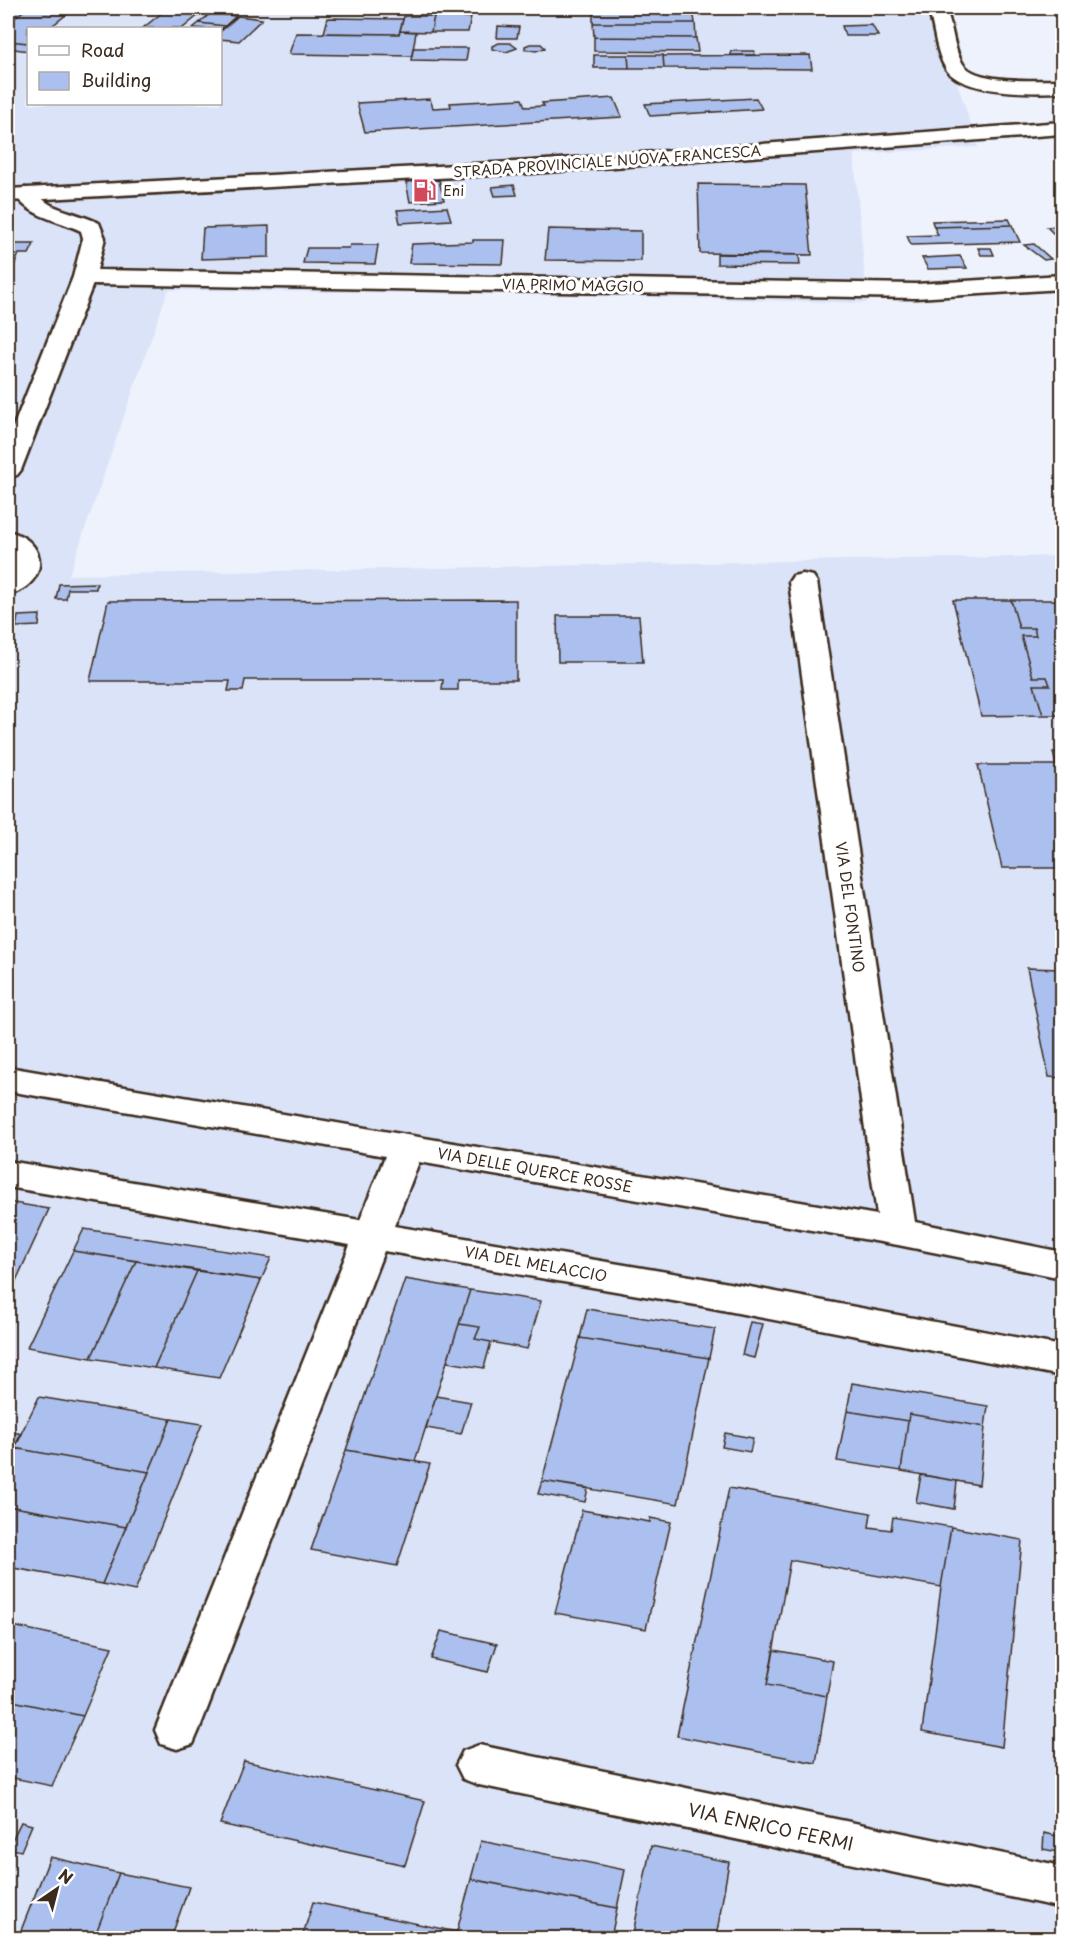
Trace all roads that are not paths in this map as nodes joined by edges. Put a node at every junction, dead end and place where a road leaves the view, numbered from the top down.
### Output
1 (939, 15) dead end
2 (1062, 86) edge
3 (1062, 128) edge
4 (16, 194) edge
5 (84, 277) junction
6 (1062, 282) edge
7 (8, 470) edge
8 (8, 539) edge
9 (803, 582) dead end
10 (8, 587) edge
11 (8, 1079) edge
12 (407, 1147) junction
13 (8, 1174) edge
14 (898, 1232) junction
15 (370, 1235) junction
16 (1062, 1264) edge
17 (1062, 1361) edge
18 (177, 1730) dead end
19 (479, 1765) dead end
20 (1062, 1887) edge

1 - 2 street
3 - 4 street, STRADA PROVINCIALE NUOVA FRANCESCA
4 - 5 street
5 - 6 street, VIA PRIMO MAGGIO
5 - 7 street
8 - 10 street
9 - 14 street, VIA DEL FONTINO
11 - 12 street, VIA DELLE QUERCE ROSSE
12 - 14 street, VIA DELLE QUERCE ROSSE
12 - 15 street
13 - 15 street, VIA DEL MELACCIO
14 - 16 street, VIA DELLE QUERCE ROSSE
15 - 17 street, VIA DEL MELACCIO
15 - 18 street
19 - 20 street, VIA ENRICO FERMI

